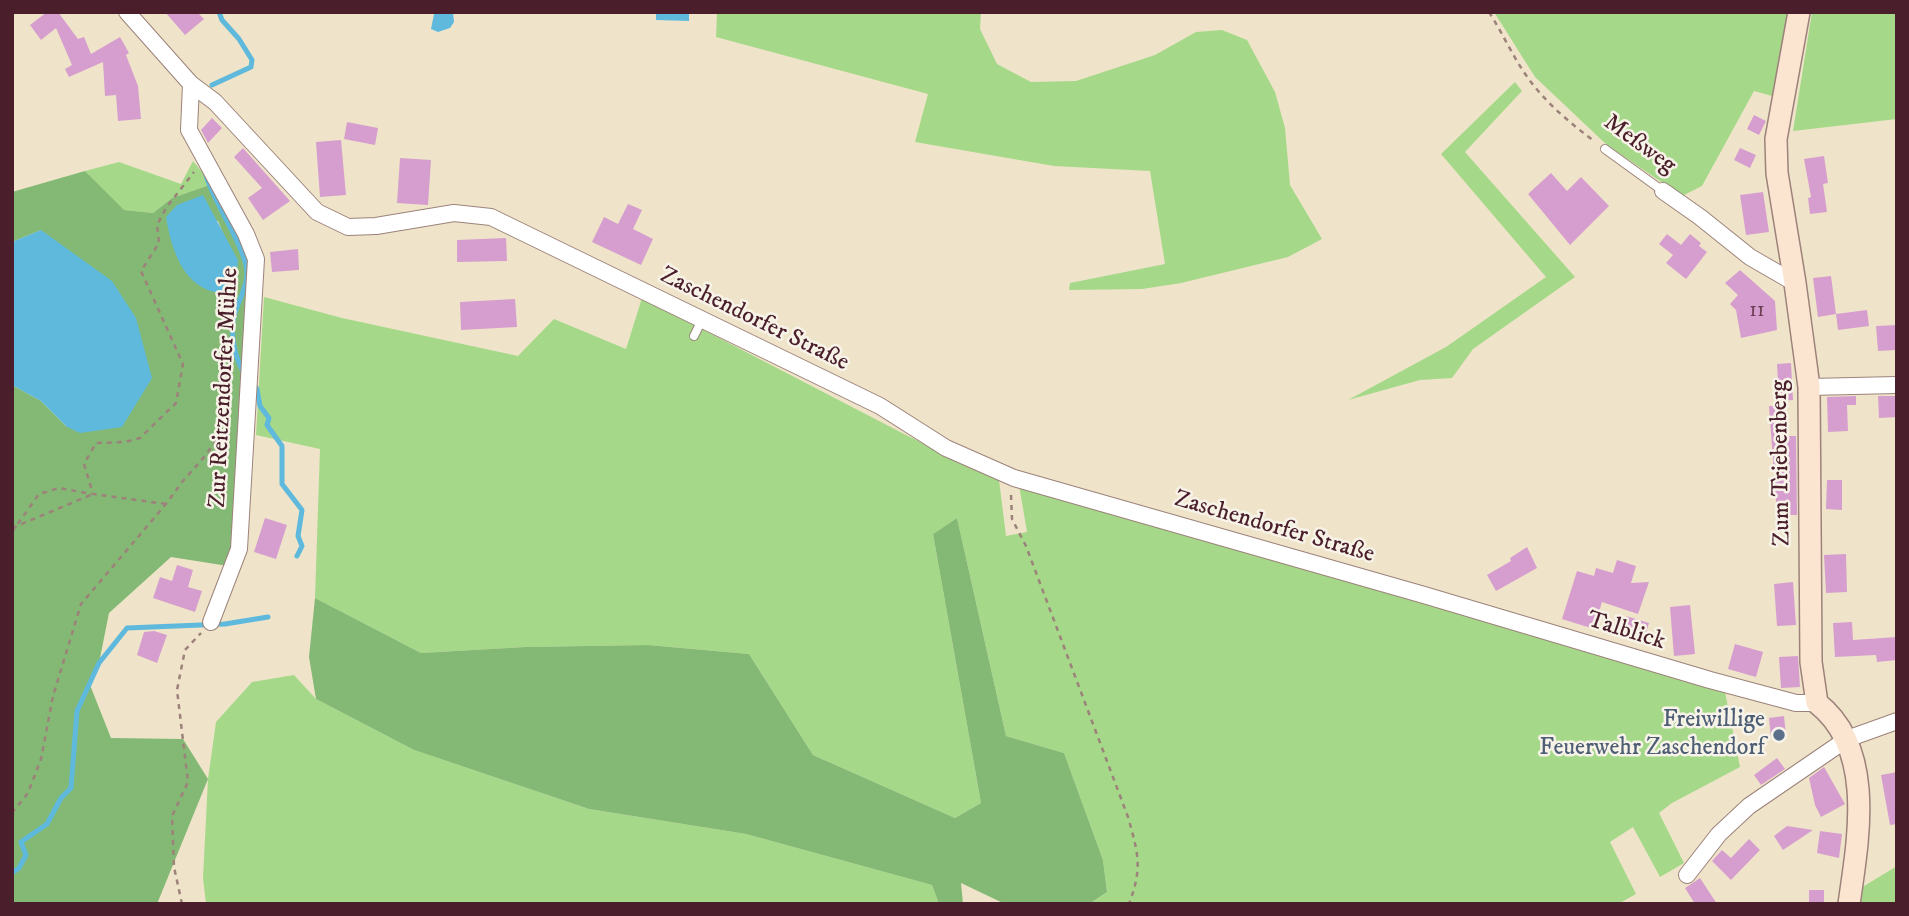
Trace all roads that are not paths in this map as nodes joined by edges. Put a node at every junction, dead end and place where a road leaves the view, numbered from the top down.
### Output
1 (1799, 12) edge
2 (132, 14) edge
3 (191, 84) junction
4 (1605, 149) road end
5 (1663, 191) joint
6 (1795, 283) junction
7 (702, 320) junction
8 (694, 336) dead end
9 (1897, 384) edge
10 (1809, 387) junction
11 (1424, 594) joint
12 (208, 625) road end
13 (1817, 703) junction
14 (1897, 721) edge
15 (1847, 739) junction
16 (1687, 875) dead end
17 (1849, 904) edge

1 - 6 street, Zum Triebenberg
2 - 3 street, Zaschendorfer Straße
3 - 7 street, Zaschendorfer Straße
3 - 12 street, Zur Reitzendorfer Mühle
4 - 5 lane, Meßweg
5 - 6 street, Meßweg
6 - 10 street, Zum Triebenberg
7 - 8 lane
7 - 11 street, Zaschendorfer Straße
9 - 10 street
10 - 13 street, Zum Triebenberg
11 - 13 street, Talblick
13 - 15 street
14 - 15 street
15 - 16 street
15 - 17 street

